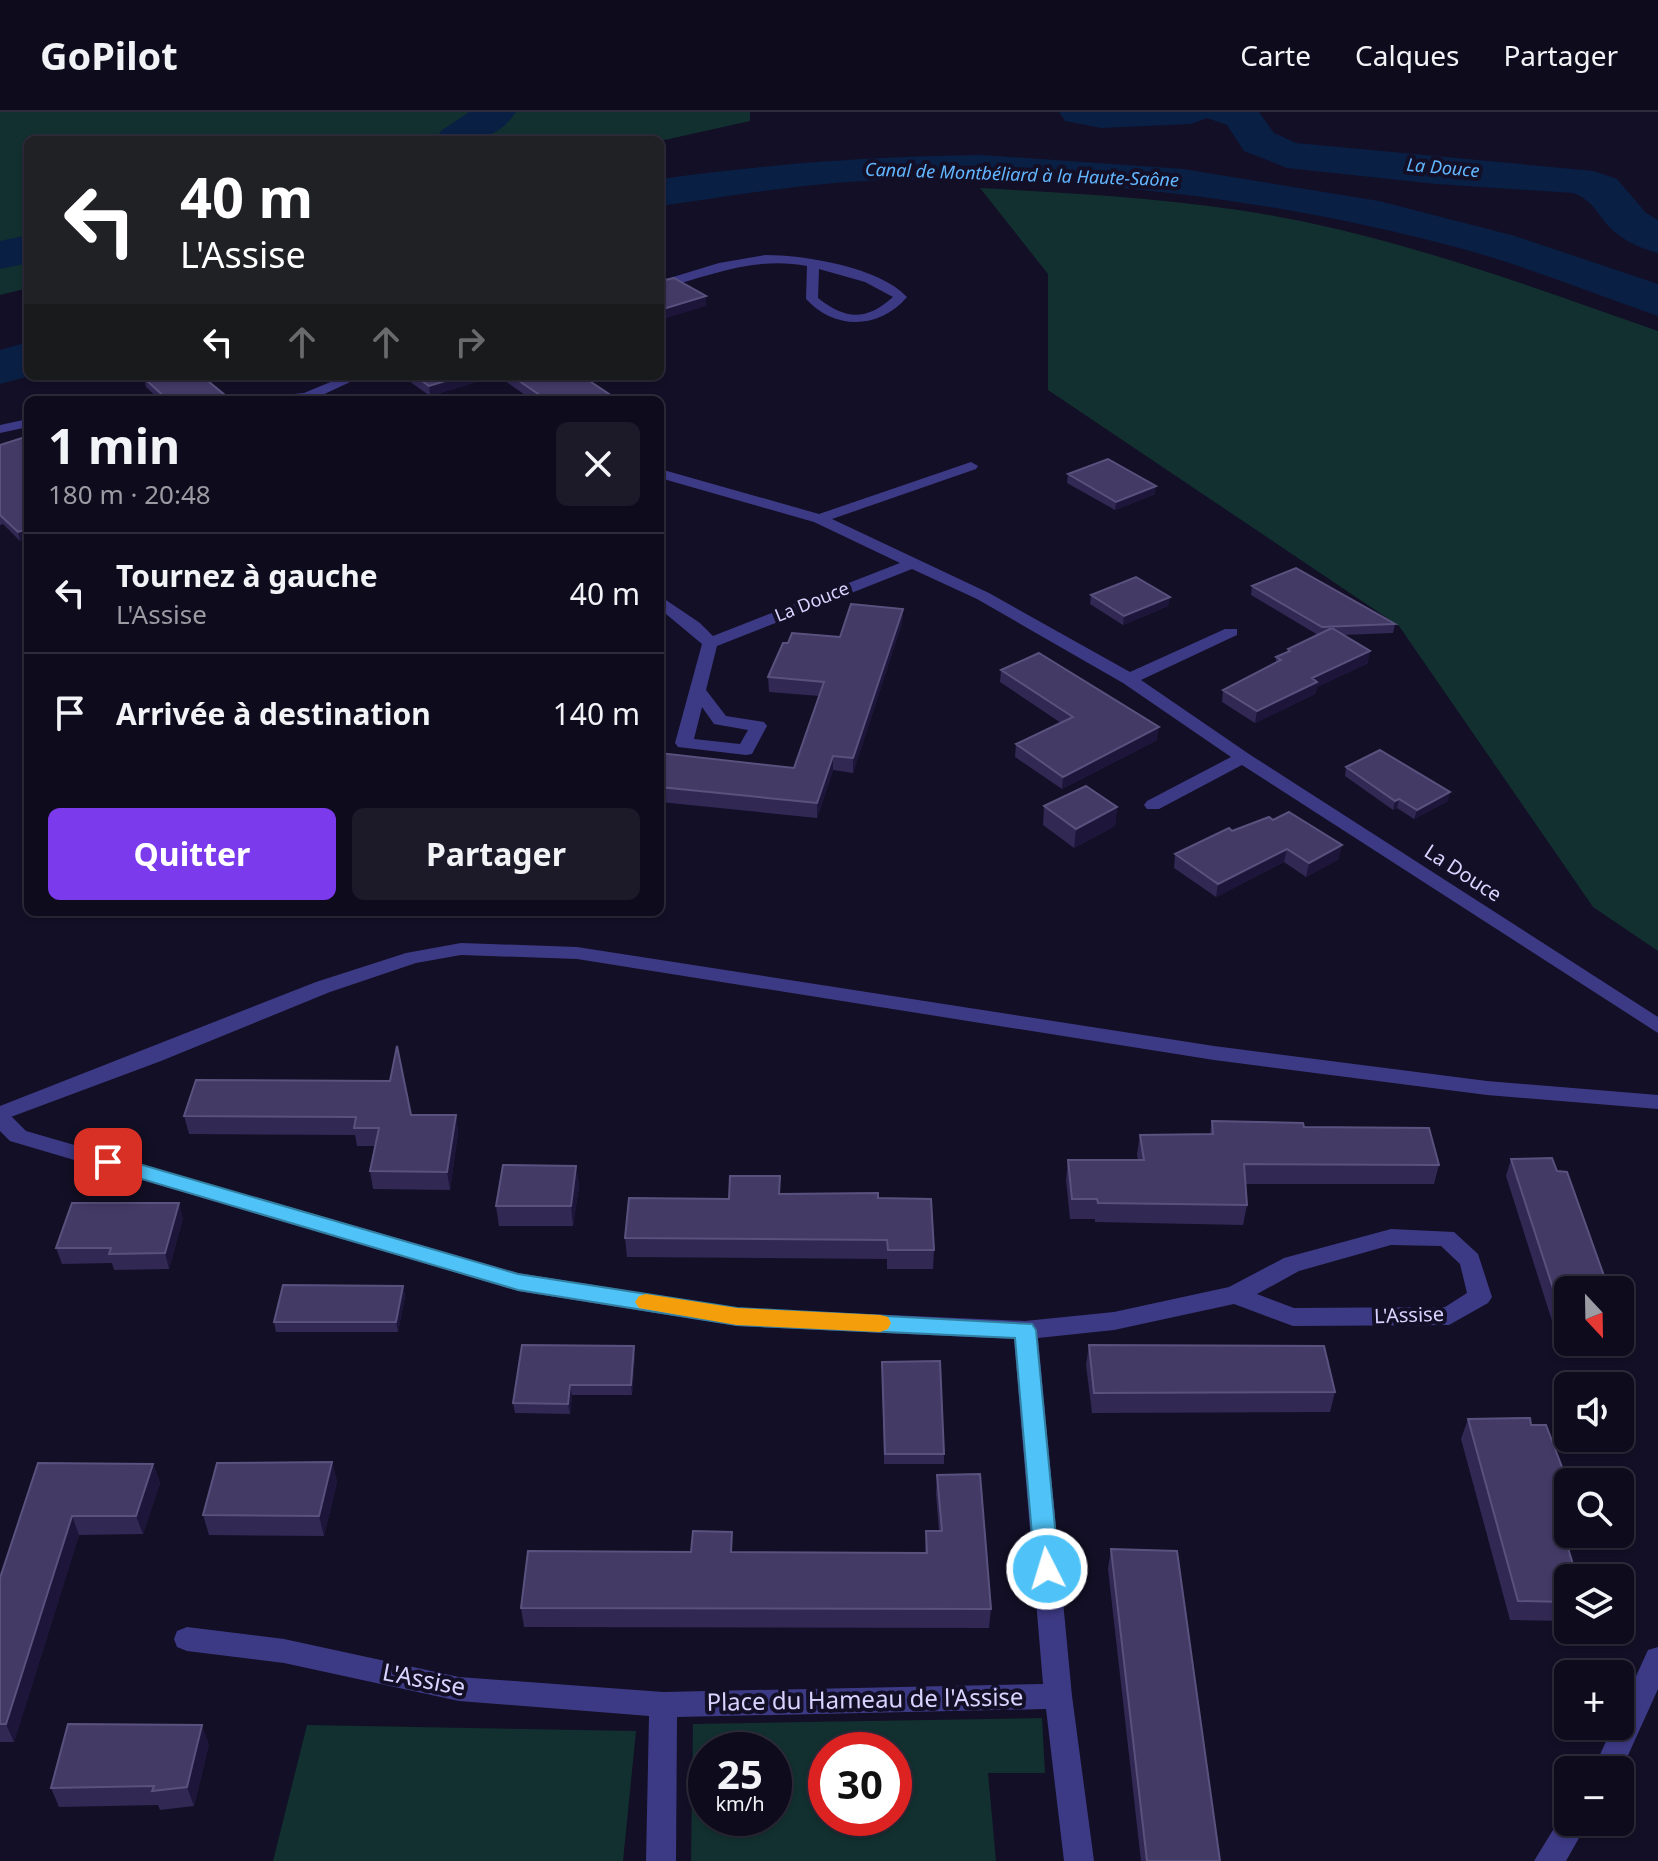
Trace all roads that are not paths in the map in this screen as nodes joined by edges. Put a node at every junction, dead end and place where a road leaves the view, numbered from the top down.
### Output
1 (813, 264) junction
2 (664, 284) edge
3 (348, 380) edge
4 (315, 396) edge
5 (24, 424) edge
6 (0, 429) edge
7 (971, 466) dead end
8 (664, 474) edge
9 (819, 519) junction
10 (915, 562) junction
11 (664, 604) edge
12 (1231, 632) dead end
13 (710, 643) junction
14 (1129, 679) junction
15 (699, 692) junction
16 (1243, 758) junction
17 (1153, 805) dead end
18 (1658, 1026) edge
19 (1658, 1102) edge
20 (0, 1116) edge
21 (1235, 1295) junction
22 (1025, 1330) junction
23 (187, 1639) dead end
24 (1658, 1659) edge
25 (1058, 1696) junction
26 (663, 1705) junction
27 (1613, 1756) edge
28 (1565, 1836) edge
29 (661, 1861) edge
30 (1079, 1861) edge
31 (1549, 1861) edge

1 - 1 street
1 - 2 street
3 - 4 street
5 - 6 street
7 - 9 street
8 - 9 street, La Douce
9 - 10 street, La Douce
10 - 13 street, La Douce
10 - 14 street, La Douce
11 - 13 street
12 - 14 street
13 - 15 street
14 - 16 street, La Douce
15 - 15 street
16 - 17 street
16 - 18 street, La Douce
19 - 20 street
20 - 22 street, L'Assise
21 - 21 street, L'Assise
21 - 22 street, L'Assise
22 - 25 street
23 - 26 street, L'Assise
24 - 27 street
25 - 26 street, Place du Hameau de l'Assise
25 - 30 street
26 - 29 street
28 - 31 street

